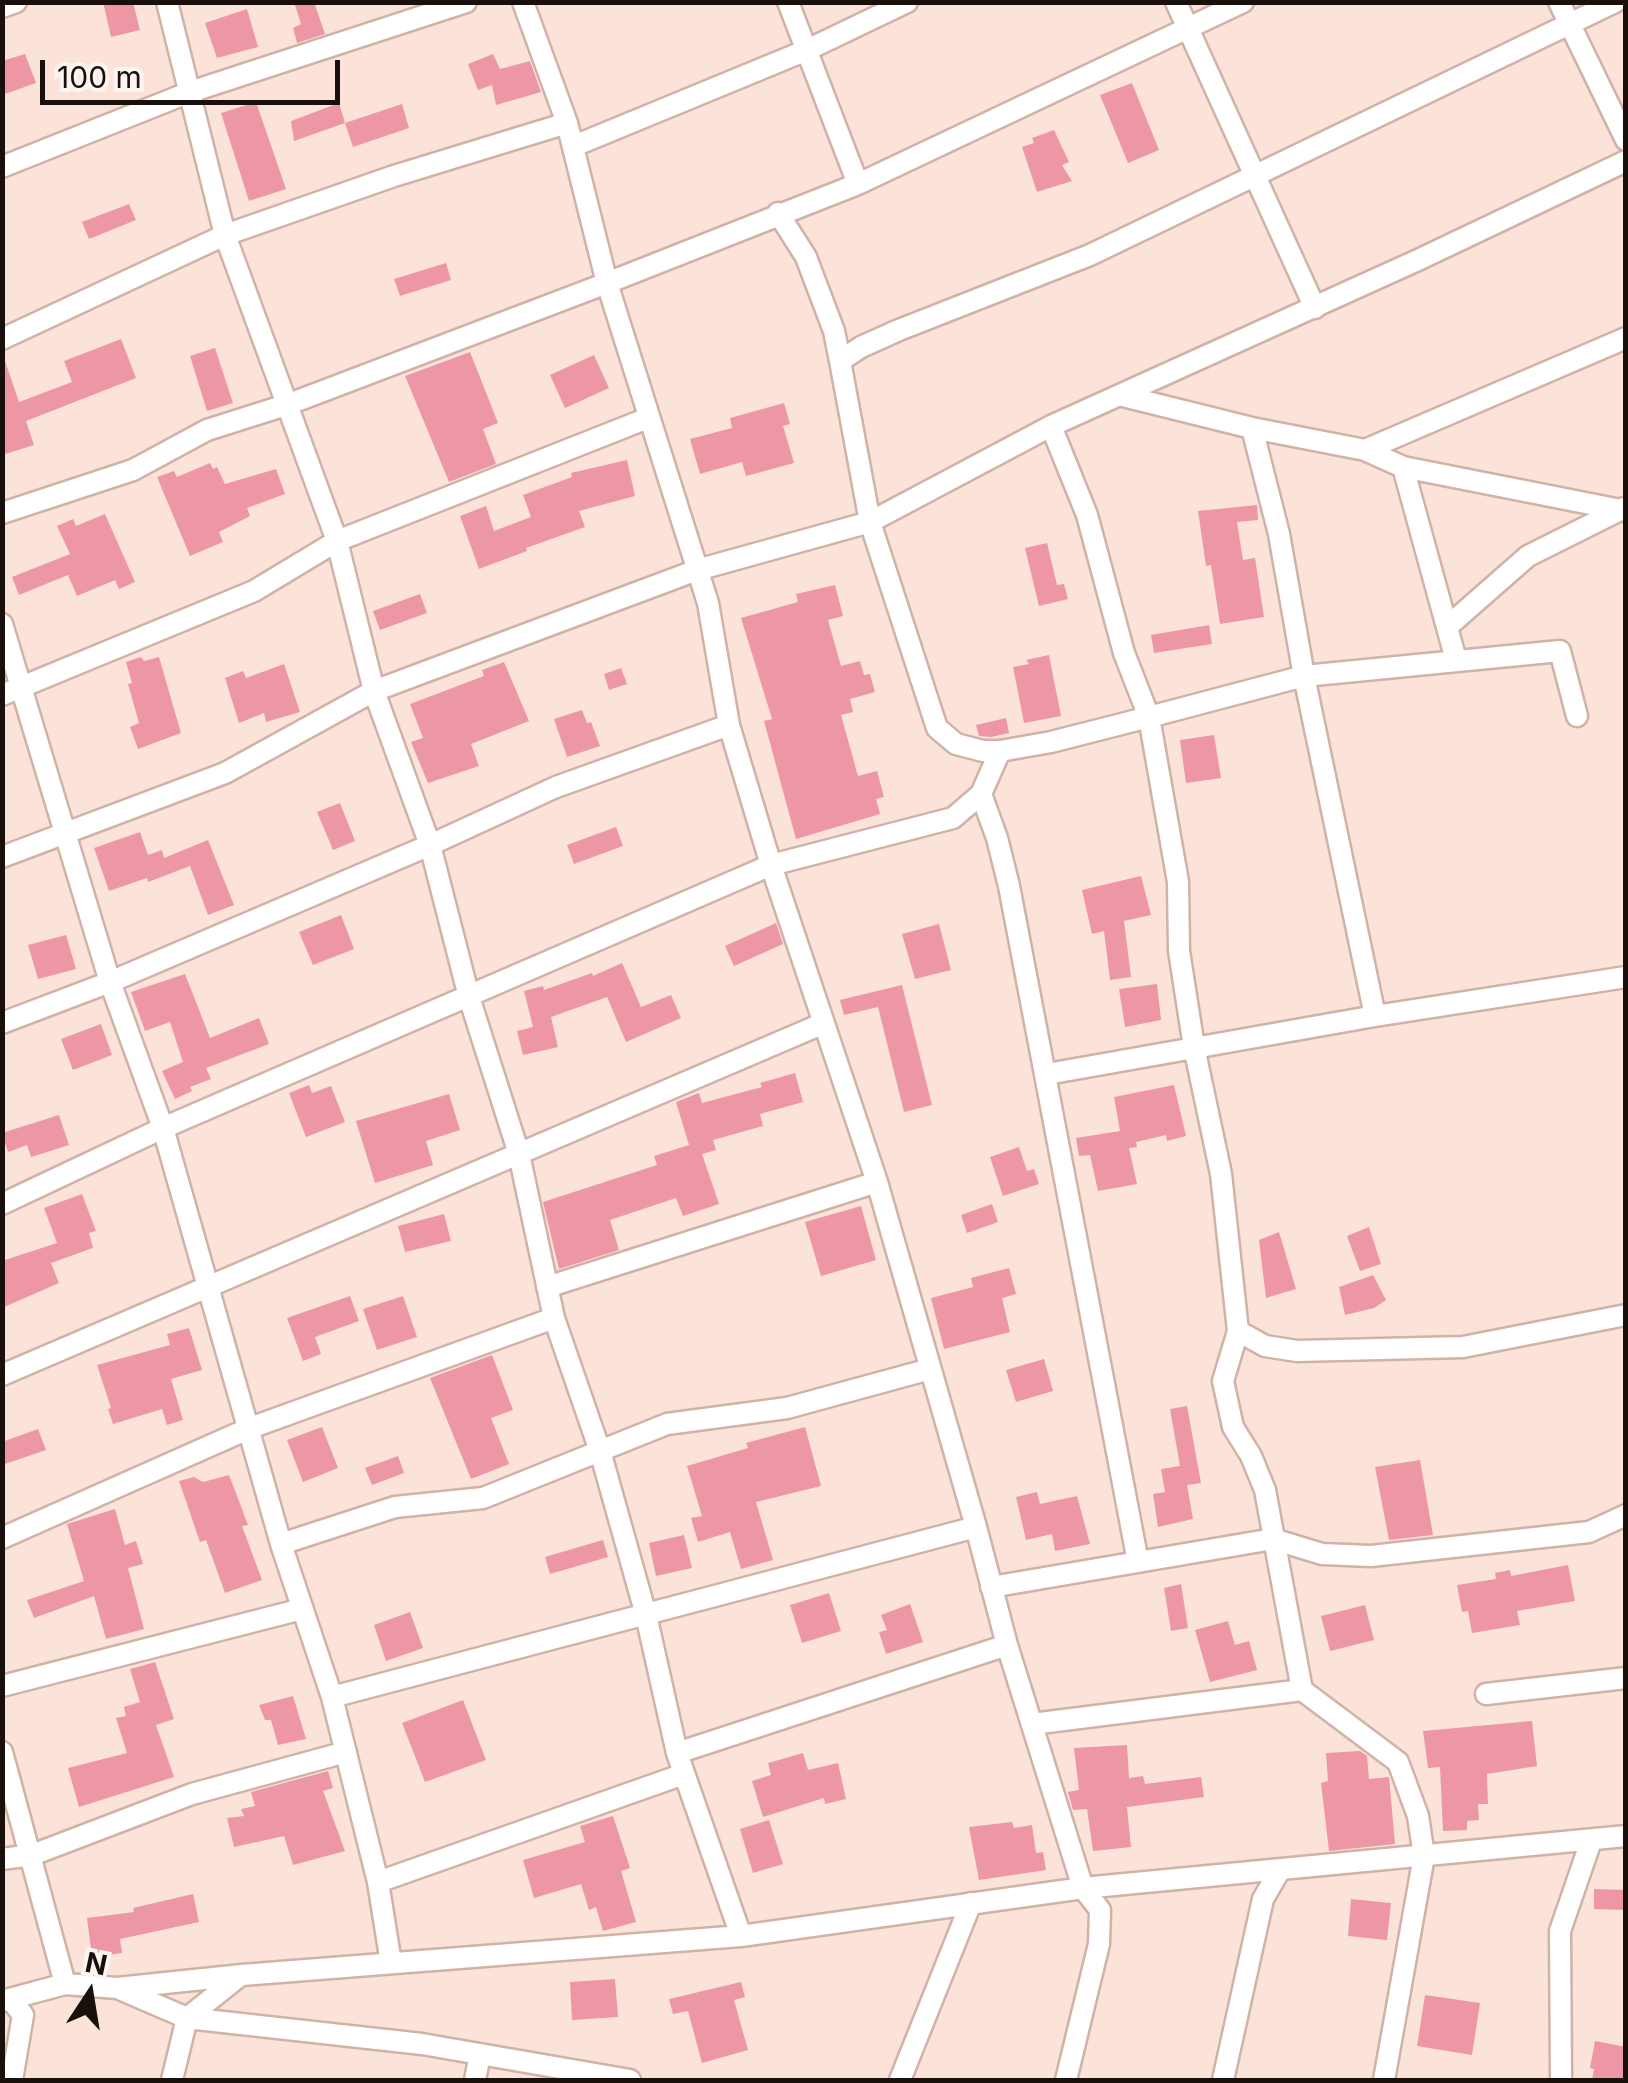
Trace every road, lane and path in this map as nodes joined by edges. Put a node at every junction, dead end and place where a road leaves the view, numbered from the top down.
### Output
1 (16, 2) edge
2 (167, 2) edge
3 (466, 2) edge
4 (523, 2) edge
5 (788, 2) edge
6 (908, 2) edge
7 (1176, 2) edge
8 (1244, 2) edge
9 (1559, 2) edge
10 (1616, 2) edge
11 (2, 7) edge
12 (1569, 24) junction
13 (1188, 28) junction
14 (807, 50) junction
15 (190, 92) junction
16 (567, 123) junction
17 (1626, 140) edge
18 (574, 146) junction
19 (1626, 161) edge
20 (2, 167) edge
21 (1256, 174) junction
22 (858, 184) junction
23 (778, 214) junction
24 (224, 235) junction
25 (607, 283) junction
26 (1315, 308) junction
27 (1626, 338) edge
28 (2, 339) edge
29 (840, 362) junction
30 (1123, 396) junction
31 (289, 404) junction
32 (648, 418) junction
33 (1051, 426) junction
34 (1252, 428) junction
35 (1365, 450) junction
36 (1403, 467) junction
37 (1623, 510) edge
38 (2, 513) edge
39 (870, 522) junction
40 (337, 541) junction
41 (697, 570) junction
42 (2, 624) edge
43 (1447, 627) junction
44 (1456, 660) junction
45 (1304, 676) junction
46 (374, 690) junction
47 (12, 692) edge
48 (1577, 716) dead end
49 (1149, 717) junction
50 (729, 725) junction
51 (1000, 750) junction
52 (981, 794) junction
53 (64, 832) junction
54 (430, 845) junction
55 (2, 858) edge
56 (771, 865) junction
57 (1626, 977) edge
58 (110, 982) junction
59 (469, 998) junction
60 (1375, 1016) junction
61 (824, 1022) junction
62 (2, 1023) edge
63 (1194, 1047) junction
64 (1046, 1074) junction
65 (163, 1128) junction
66 (519, 1154) junction
67 (877, 1182) junction
68 (2, 1204) edge
69 (208, 1285) junction
70 (547, 1286) junction
71 (1626, 1315) edge
72 (554, 1318) junction
73 (1238, 1331) junction
74 (930, 1369) junction
75 (2, 1375) edge
76 (250, 1428) junction
77 (600, 1451) junction
78 (1626, 1514) edge
79 (976, 1527) junction
80 (2, 1538) edge
81 (1273, 1540) junction
82 (281, 1544) junction
83 (1138, 1562) junction
84 (991, 1587) junction
85 (302, 1609) junction
86 (646, 1614) junction
87 (1007, 1645) junction
88 (1626, 1678) edge
89 (2, 1686) edge
90 (1302, 1690) junction
91 (1486, 1694) dead end
92 (332, 1696) junction
93 (1032, 1724) junction
94 (2, 1752) edge
95 (346, 1752) junction
96 (678, 1753) junction
97 (684, 1774) junction
98 (1626, 1836) edge
99 (1590, 1841) junction
100 (32, 1856) junction
101 (1424, 1856) junction
102 (2, 1858) edge
103 (1280, 1870) junction
104 (378, 1882) junction
105 (1083, 1888) junction
106 (971, 1904) junction
107 (741, 1936) junction
108 (391, 1963) junction
109 (242, 1975) junction
110 (65, 1984) junction
111 (117, 1988) junction
112 (7, 2001) edge
113 (187, 2018) junction
114 (480, 2054) junction
115 (12, 2080) edge
116 (172, 2080) edge
117 (476, 2080) edge
118 (630, 2080) edge
119 (900, 2080) edge
120 (1066, 2080) edge
121 (1223, 2080) edge
122 (1384, 2080) edge
123 (1561, 2080) edge

1 - 11 street
2 - 15 street
3 - 15 street
4 - 16 street
5 - 14 street
6 - 14 street
7 - 13 street
8 - 13 street
9 - 12 street
10 - 12 street
12 - 17 street
12 - 21 street
13 - 21 street
13 - 22 street
14 - 18 street
14 - 22 street
15 - 20 street
15 - 24 street
16 - 18 street
16 - 24 street
18 - 25 street
19 - 26 street
21 - 26 street
21 - 29 street
22 - 23 street
23 - 25 street
23 - 29 street
24 - 28 street
24 - 31 street
25 - 31 street
25 - 32 street
26 - 30 street
27 - 35 street
29 - 39 street
30 - 33 street
30 - 34 street
31 - 38 street
31 - 40 street
32 - 40 street
32 - 41 street
33 - 39 street
33 - 49 street
34 - 35 street
34 - 45 street
35 - 36 street
36 - 37 street
36 - 43 street
37 - 43 street
39 - 41 street
39 - 51 street
40 - 46 street
40 - 47 street
41 - 46 street
41 - 50 street
42 - 47 street
43 - 44 street
44 - 45 street
44 - 48 street
45 - 49 street
45 - 60 street
46 - 53 street
46 - 54 street
47 - 53 street
49 - 51 street
49 - 63 street
50 - 54 street
50 - 56 street
51 - 52 street
52 - 56 street
52 - 64 street
53 - 55 street
53 - 58 street
54 - 58 street
54 - 59 street
56 - 59 street
56 - 61 street
57 - 60 street
58 - 62 street
58 - 65 street
59 - 65 street
59 - 66 street
60 - 63 street
61 - 66 street
61 - 67 street
63 - 64 street
63 - 73 street
64 - 83 street
65 - 68 street
65 - 69 street
66 - 69 street
66 - 70 street
67 - 70 street
67 - 74 street
69 - 75 street
69 - 76 street
70 - 72 street
71 - 73 street
72 - 76 street
72 - 77 street
73 - 81 street
74 - 77 street
74 - 79 street
76 - 80 street
76 - 82 street
77 - 82 street
77 - 86 street
78 - 81 street
79 - 84 street
79 - 86 street
81 - 83 street
81 - 90 street
82 - 85 street
83 - 84 street
84 - 87 street
85 - 89 street
85 - 92 street
86 - 92 street
86 - 96 street
87 - 93 street
87 - 96 street
88 - 91 street
90 - 93 street
90 - 101 street
92 - 95 street
93 - 105 street
94 - 100 street
95 - 100 street
95 - 104 street
96 - 97 street
97 - 104 street
97 - 107 street
98 - 99 street
99 - 101 street
99 - 123 street
100 - 102 street
100 - 110 street
101 - 103 street
101 - 122 street
103 - 105 street
103 - 121 street
104 - 108 street
105 - 106 street
105 - 120 street
106 - 107 street
106 - 119 street
107 - 108 street
108 - 109 street
109 - 111 street
109 - 113 street
110 - 111 street
110 - 112 street
111 - 113 street
112 - 115 street
113 - 114 street
113 - 116 street
114 - 117 street
114 - 118 street

